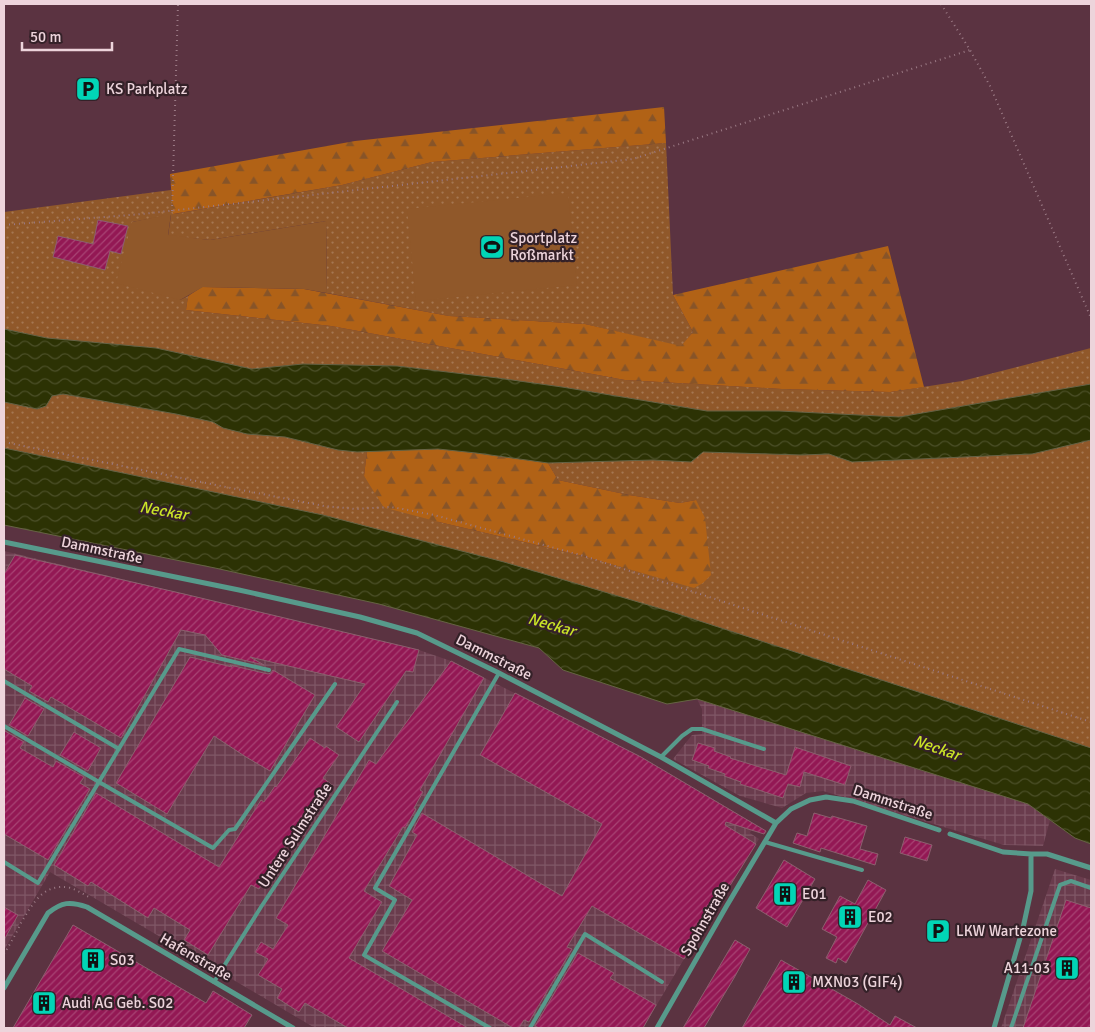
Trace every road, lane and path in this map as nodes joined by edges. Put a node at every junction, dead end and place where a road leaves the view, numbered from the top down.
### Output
1 (178, 4) edge
2 (941, 4) edge
3 (970, 50) junction
4 (172, 211) junction
5 (4, 225) edge
6 (1091, 318) edge
7 (4, 442) edge
8 (4, 542) edge
9 (269, 670) dead end
10 (499, 674) junction
11 (4, 681) edge
12 (335, 684) dead end
13 (397, 702) dead end
14 (1091, 722) edge
15 (4, 726) edge
16 (119, 749) junction
17 (764, 749) dead end
18 (661, 757) junction
19 (99, 782) junction
20 (776, 823) junction
21 (939, 830) dead end
22 (950, 834) dead end
23 (765, 842) junction
24 (1031, 854) junction
25 (4, 862) edge
26 (1091, 868) edge
27 (862, 870) dead end
28 (1091, 888) edge
29 (38, 892) dead end
30 (41, 895) dead end
31 (214, 982) junction
32 (662, 982) dead end
33 (4, 988) edge
34 (293, 1028) edge
35 (490, 1028) edge
36 (530, 1028) edge
37 (657, 1028) edge
38 (994, 1028) edge
39 (1010, 1028) edge

1 - 4 path
2 - 3 path
3 - 4 path
3 - 6 path
4 - 5 path
7 - 14 path
8 - 10 street, Dammstraße
9 - 16 lane
10 - 18 street, Dammstraße
10 - 35 lane
11 - 16 lane
12 - 19 lane
13 - 31 lane, Untere Sulmstraße
15 - 19 lane
16 - 19 lane
17 - 18 lane
18 - 20 street, Dammstraße
19 - 25 lane
20 - 21 street, Dammstraße
20 - 23 street, Spohnstraße
22 - 24 street, Dammstraße
23 - 27 lane
23 - 37 street, Spohnstraße
24 - 26 street, Dammstraße
24 - 38 street
28 - 39 lane
29 - 30 path
31 - 33 street, Hafenstraße
31 - 34 street, Hafenstraße
32 - 36 lane

